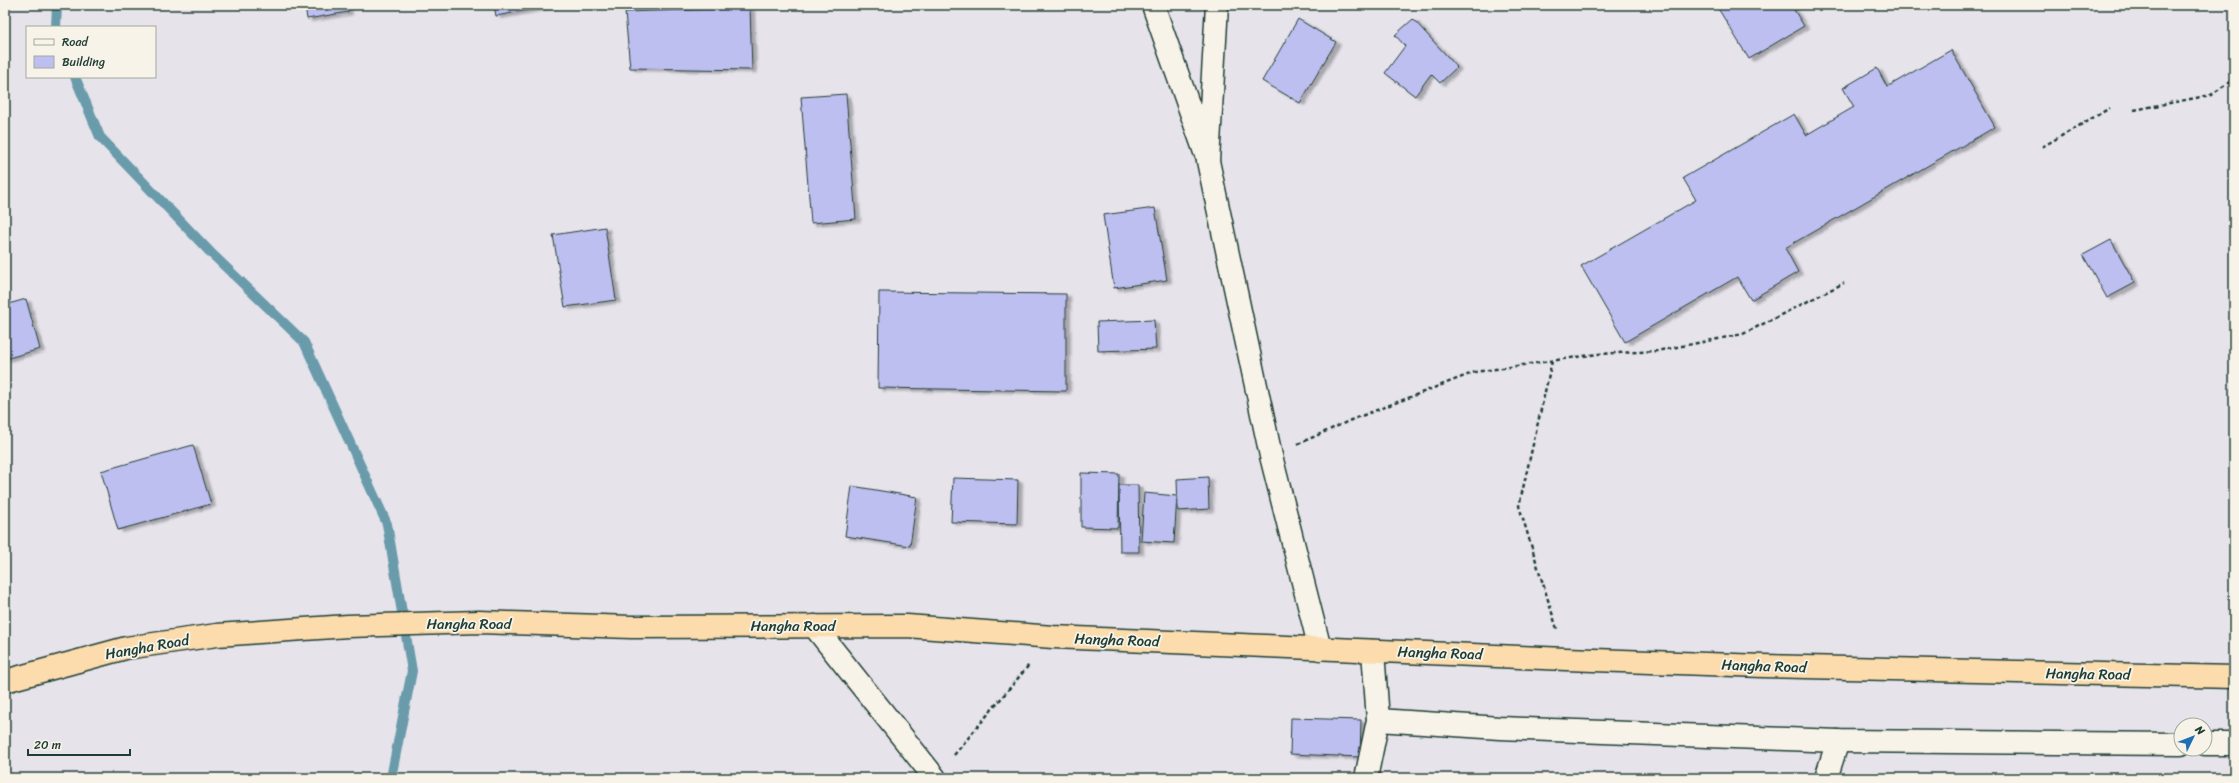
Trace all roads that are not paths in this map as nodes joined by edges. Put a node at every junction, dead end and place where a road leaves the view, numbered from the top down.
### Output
1 (1153, 5) edge
2 (1218, 5) edge
3 (1208, 161) junction
4 (814, 626) junction
5 (1320, 648) junction
6 (1373, 651) junction
7 (2234, 677) edge
8 (5, 681) edge
9 (1378, 720) junction
10 (1838, 741) junction
11 (2173, 744) edge
12 (2213, 744) edge
13 (2234, 744) edge
14 (934, 778) edge
15 (1366, 778) edge
16 (1826, 778) edge

1 - 3 street
2 - 3 street
3 - 5 street
4 - 5 highway, Hangha Road
4 - 8 highway, Hangha Road
4 - 14 street
5 - 6 highway, Hangha Road
6 - 7 highway, Hangha Road
6 - 9 street
9 - 10 street
9 - 15 street
10 - 11 street
10 - 16 street
12 - 13 street

